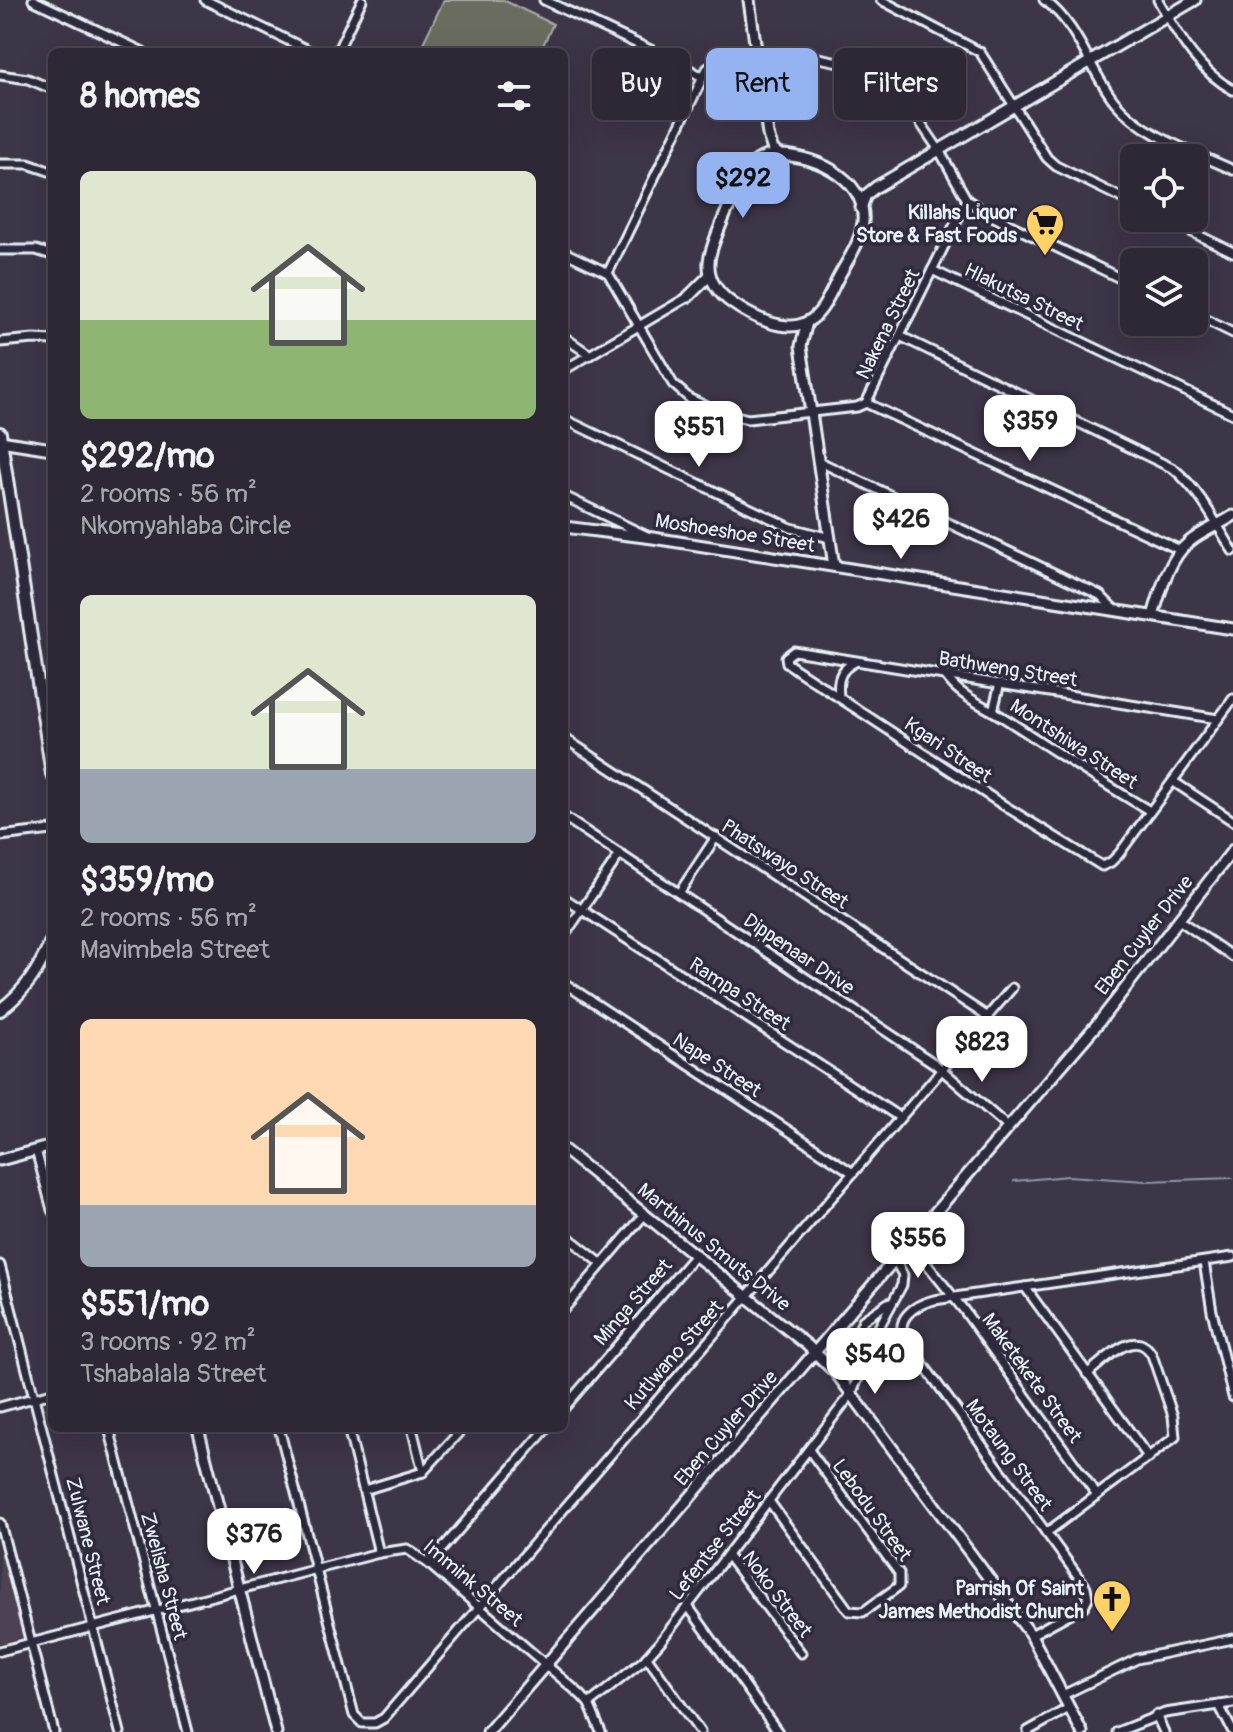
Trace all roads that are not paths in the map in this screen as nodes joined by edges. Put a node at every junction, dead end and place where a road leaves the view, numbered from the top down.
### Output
1 (33, 0) edge
2 (205, 0) edge
3 (362, 0) edge
4 (544, 0) edge
5 (749, 0) edge
6 (881, 0) edge
7 (1044, 0) edge
8 (1158, 0) edge
9 (1195, 0) edge
10 (1168, 16) junction
11 (135, 48) edge
12 (304, 48) edge
13 (339, 48) edge
14 (756, 48) edge
15 (818, 58) edge
16 (1091, 61) junction
17 (706, 71) edge
18 (0, 75) edge
19 (702, 77) junction
20 (48, 87) edge
21 (1233, 90) edge
22 (1014, 107) junction
23 (766, 120) edge
24 (768, 135) junction
25 (939, 150) junction
26 (780, 155) junction
27 (761, 158) junction
28 (0, 164) edge
29 (1233, 170) edge
30 (48, 171) edge
31 (849, 184) junction
32 (876, 187) junction
33 (1120, 197) edge
34 (967, 200) junction
35 (861, 208) junction
36 (1192, 232) edge
37 (0, 250) edge
38 (1233, 252) edge
39 (48, 254) edge
40 (568, 254) edge
41 (932, 270) junction
42 (608, 273) junction
43 (710, 275) junction
44 (1120, 278) edge
45 (718, 291) junction
46 (688, 297) junction
47 (1208, 321) edge
48 (807, 322) junction
49 (788, 326) junction
50 (638, 327) junction
51 (1233, 333) edge
52 (900, 336) junction
53 (48, 340) edge
54 (568, 340) edge
55 (0, 342) edge
56 (801, 346) junction
57 (590, 355) junction
58 (568, 368) edge
59 (866, 403) junction
60 (811, 413) junction
61 (1233, 414) edge
62 (568, 421) edge
63 (0, 438) edge
64 (48, 448) edge
65 (818, 461) junction
66 (568, 498) edge
67 (1233, 516) edge
68 (1217, 526) junction
69 (568, 527) edge
70 (653, 538) junction
71 (830, 538) junction
72 (1180, 550) junction
73 (1233, 551) edge
74 (834, 566) junction
75 (1115, 610) junction
76 (1153, 616) junction
77 (1233, 629) edge
78 (794, 651) joint
79 (858, 661) junction
80 (945, 675) junction
81 (1000, 683) junction
82 (839, 696) junction
83 (1233, 699) edge
84 (993, 711) junction
85 (1218, 719) junction
86 (568, 741) edge
87 (48, 748) edge
88 (1174, 782) junction
89 (1150, 811) junction
90 (568, 820) edge
91 (1233, 821) edge
92 (48, 830) edge
93 (0, 836) edge
94 (716, 837) junction
95 (1233, 850) edge
96 (620, 854) junction
97 (679, 893) junction
98 (568, 901) edge
99 (581, 909) junction
100 (1179, 920) junction
101 (568, 930) edge
102 (48, 949) edge
103 (1233, 957) edge
104 (568, 986) edge
105 (1012, 988) dead end
106 (0, 1010) edge
107 (988, 1017) junction
108 (942, 1070) junction
109 (899, 1117) junction
110 (1008, 1127) junction
111 (48, 1147) edge
112 (36, 1150) junction
113 (568, 1153) edge
114 (0, 1160) edge
115 (853, 1173) junction
116 (48, 1195) edge
117 (645, 1214) junction
118 (568, 1237) edge
119 (910, 1243) junction
120 (696, 1254) junction
121 (1233, 1257) edge
122 (895, 1260) junction
123 (1204, 1262) junction
124 (602, 1264) junction
125 (0, 1265) edge
126 (1025, 1287) junction
127 (746, 1296) junction
128 (954, 1297) junction
129 (890, 1302) junction
130 (568, 1304) edge
131 (815, 1352) junction
132 (836, 1373) junction
133 (1087, 1374) junction
134 (852, 1393) junction
135 (48, 1394) edge
136 (1233, 1397) edge
137 (35, 1398) junction
138 (568, 1403) edge
139 (0, 1407) edge
140 (110, 1432) edge
141 (199, 1432) edge
142 (280, 1432) edge
143 (349, 1432) edge
144 (413, 1432) edge
145 (459, 1432) edge
146 (544, 1432) edge
147 (809, 1450) junction
148 (1149, 1458) junction
149 (423, 1472) junction
150 (364, 1490) junction
151 (1097, 1495) junction
152 (769, 1501) junction
153 (0, 1523) edge
154 (1046, 1533) junction
155 (379, 1553) junction
156 (727, 1555) junction
157 (429, 1564) junction
158 (316, 1570) junction
159 (240, 1589) junction
160 (688, 1606) junction
161 (478, 1607) junction
162 (157, 1611) junction
163 (93, 1627) junction
164 (1031, 1635) junction
165 (1233, 1639) edge
166 (31, 1643) junction
167 (0, 1651) edge
168 (801, 1653) dead end
169 (647, 1657) junction
170 (545, 1665) junction
171 (1063, 1695) junction
172 (1233, 1703) edge
173 (589, 1704) junction
174 (1219, 1705) junction
175 (1069, 1708) junction
176 (1156, 1715) junction
177 (1028, 1731) edge
178 (54, 1732) edge
179 (120, 1732) edge
180 (188, 1732) edge
181 (276, 1732) edge
182 (488, 1732) edge
183 (601, 1732) edge
184 (700, 1732) edge
185 (778, 1732) edge
186 (1082, 1732) edge
187 (1117, 1732) edge
188 (1164, 1732) edge
189 (1233, 1732) edge

1 - 11 street
2 - 12 street
3 - 13 street
4 - 19 street
5 - 14 street
6 - 22 street
7 - 16 street
8 - 10 street
9 - 10 street
10 - 16 street
10 - 21 street
15 - 25 street
16 - 22 street
16 - 29 street
17 - 19 street
18 - 20 street
19 - 42 street
22 - 25 street
22 - 33 street
23 - 24 street
24 - 26 street
24 - 27 street
25 - 32 street
25 - 34 street
26 - 27 street
26 - 31 street
27 - 43 street
28 - 30 street
31 - 32 street
31 - 35 street
32 - 35 street
34 - 41 street, Nakena Street
34 - 44 street
35 - 48 street
36 - 38 street
37 - 39 street
40 - 42 street
41 - 52 street, Nakena Street
41 - 61 street, Hlakutsa Street
42 - 50 street, Nakena Street
43 - 45 street
43 - 46 street
45 - 46 street
45 - 49 street
46 - 50 street
47 - 51 street
48 - 49 street
48 - 56 street
49 - 56 street
50 - 57 street
50 - 60 street, Nakena Street
52 - 59 street, Nakena Street
52 - 68 street
53 - 55 street
54 - 57 street
56 - 60 street
57 - 58 street
59 - 60 street, Nakena Street
59 - 72 street
60 - 65 street
62 - 71 street
63 - 64 street
63 - 87 main road
65 - 71 street
65 - 75 street
66 - 70 street
67 - 68 street
68 - 72 street
68 - 73 street
69 - 70 street, Moshoeshoe Street
70 - 74 street, Moshoeshoe Street
71 - 74 street
72 - 76 street
74 - 75 street, Moshoeshoe Street
75 - 76 street, Moshoeshoe Street
76 - 77 street, Moshoeshoe Street
78 - 79 street, Bathweng Street
78 - 82 street, Kgari Street
79 - 80 street, Bathweng Street
79 - 82 street
80 - 81 street, Bathweng Street
80 - 84 street, Montshiwa Street
81 - 84 street
81 - 85 street, Bathweng Street
82 - 89 street, Kgari Street
83 - 85 street
84 - 89 street, Montshiwa Street
85 - 88 street
86 - 94 street, Phatswayo Street
88 - 89 street
88 - 91 street
90 - 96 street, Dippenaar Drive
92 - 93 street
94 - 97 street
94 - 107 street, Phatswayo Street
95 - 100 street, Eben Cuyler Drive
96 - 97 street, Dippenaar Drive
96 - 99 street
97 - 108 street, Dippenaar Drive
98 - 99 street, Rampa Street
99 - 101 street
99 - 109 street, Rampa Street
100 - 103 street
100 - 110 street, Eben Cuyler Drive
102 - 106 main road
104 - 115 street, Nape Street
105 - 107 street, Kutlwano Street
107 - 108 street, Kutlwano Street
108 - 109 street, Kutlwano Street
108 - 110 street, Dippenaar Drive
109 - 115 street, Kutlwano Street
110 - 119 street, Eben Cuyler Drive
111 - 112 street
112 - 114 street
112 - 116 street
113 - 117 street, Marthinus Smuts Drive
115 - 127 street, Kutlwano Street
117 - 120 street, Marthinus Smuts Drive
117 - 124 street
118 - 124 street
119 - 122 street, Eben Cuyler Drive
119 - 128 street, Maketekete Street
120 - 127 street, Marthinus Smuts Drive
120 - 138 street, Minga Street
121 - 123 street
122 - 129 street, Lefentse Street
122 - 131 street, Eben Cuyler Drive
123 - 126 street
123 - 136 street
124 - 130 street
125 - 137 street, Zulwane Street
126 - 128 street
126 - 133 street
127 - 131 street, Marthinus Smuts Drive
127 - 161 street, Kutlwano Street
128 - 151 street, Maketekete Street
128 - 154 street, Motaung Street
129 - 132 street
129 - 134 street, Lefentse Street
131 - 132 street, Marthinus Smuts Drive
131 - 170 street, Eben Cuyler Drive
132 - 134 street, Marthinus Smuts Drive
133 - 148 street
133 - 148 street
134 - 147 street, Lefentse Street
134 - 164 street, Marthinus Smuts Drive
135 - 137 street
137 - 139 street
137 - 163 street, Zulwane Street
140 - 162 street, Zwelisha Street
141 - 159 street
142 - 158 street
143 - 150 street
144 - 149 street
145 - 149 street
146 - 157 street
147 - 152 street, Lefentse Street
147 - 152 street, Lebodu Street
148 - 151 street
149 - 150 street
150 - 155 street
151 - 154 street
152 - 156 street, Lefentse Street
153 - 166 street
154 - 164 street, Motaung Street
155 - 157 street, Immink Street
155 - 158 street, Immink Street
156 - 160 street, Lefentse Street
156 - 168 street, Noko Street
157 - 161 street, Immink Street
158 - 159 street, Immink Street
158 - 161 street, Kutlwano Street
159 - 162 street, Immink Street
159 - 181 street
160 - 169 street, Lefentse Street
160 - 185 street
161 - 170 street, Immink Street
162 - 163 street, Immink Street
162 - 180 street, Zwelisha Street
163 - 166 street, Immink Street
163 - 179 street, Zulwane Street
164 - 171 street, Marthinus Smuts Drive
165 - 171 street
166 - 167 street, Immink Street
166 - 178 street
169 - 173 street, Lefentse Street
169 - 184 street
170 - 173 street, Immink Street
170 - 182 street, Eben Cuyler Drive
171 - 175 street, Marthinus Smuts Drive
172 - 174 street
173 - 183 street
174 - 176 street
174 - 189 street
175 - 177 street
175 - 186 street, Marthinus Smuts Drive
176 - 187 street
176 - 188 street

